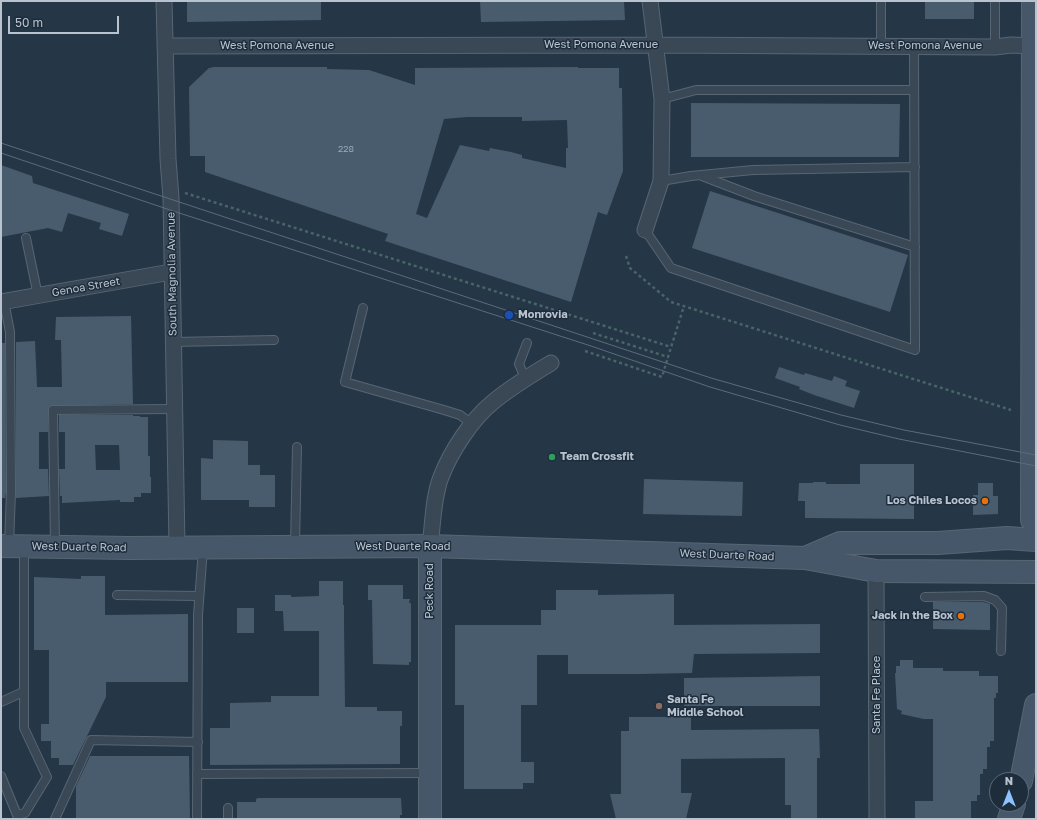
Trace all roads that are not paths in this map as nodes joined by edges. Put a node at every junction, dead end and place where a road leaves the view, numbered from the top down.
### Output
1 (164, 1) edge
2 (650, 1) edge
3 (881, 1) edge
4 (996, 1) edge
5 (1033, 1) edge
6 (655, 45) junction
7 (1035, 45) edge
8 (165, 46) junction
9 (881, 46) junction
10 (914, 46) junction
11 (995, 47) junction
12 (914, 90) junction
13 (662, 99) junction
14 (915, 167) junction
15 (700, 175) junction
16 (661, 181) junction
17 (645, 230) joint
18 (26, 238) dead end
19 (915, 248) junction
20 (171, 272) junction
21 (38, 296) junction
22 (3, 302) edge
23 (363, 308) dead end
24 (274, 340) dead end
25 (173, 342) junction
26 (527, 343) dead end
27 (551, 363) dead end
28 (525, 378) junction
29 (174, 409) junction
30 (472, 424) junction
31 (297, 447) dead end
32 (1036, 524) edge
33 (1036, 540) edge
34 (11, 546) edge
35 (54, 546) junction
36 (295, 546) junction
37 (430, 546) junction
38 (177, 547) junction
39 (204, 547) junction
40 (805, 558) junction
41 (876, 571) junction
42 (1036, 572) edge
43 (117, 595) dead end
44 (199, 596) junction
45 (925, 597) dead end
46 (1001, 651) dead end
47 (23, 692) junction
48 (1, 702) edge
49 (1036, 705) edge
50 (198, 742) junction
51 (1023, 772) edge
52 (430, 773) junction
53 (197, 774) junction
54 (1, 776) edge
55 (228, 808) dead end
56 (55, 819) edge
57 (197, 819) edge
58 (228, 819) edge
59 (430, 819) edge
60 (877, 819) edge

1 - 8 street, South Magnolia Avenue
2 - 6 street
3 - 9 lane
4 - 11 lane
5 - 7 main road
6 - 8 street, West Pomona Avenue
6 - 9 street, West Pomona Avenue
6 - 13 street
7 - 11 street, West Pomona Avenue
7 - 32 main road
8 - 20 street, South Magnolia Avenue
9 - 10 street, West Pomona Avenue
10 - 11 street, West Pomona Avenue
10 - 12 lane
12 - 13 lane
12 - 14 lane
13 - 16 street
14 - 15 lane
14 - 19 lane
15 - 16 lane
15 - 19 lane
16 - 17 street
17 - 19 lane
18 - 21 lane
20 - 21 street, Genoa Street
20 - 25 street, South Magnolia Avenue
21 - 22 street, Genoa Street
22 - 34 lane
23 - 30 lane
24 - 25 lane
25 - 29 street, South Magnolia Avenue
26 - 28 lane
27 - 28 street, Peck Road
28 - 30 street, Peck Road
29 - 35 lane
29 - 38 street, South Magnolia Avenue
30 - 37 street, Peck Road
31 - 36 lane
33 - 40 main road, West Duarte Road
34 - 35 main road, West Duarte Road
34 - 47 lane
35 - 38 main road, West Duarte Road
36 - 37 main road, West Duarte Road
36 - 39 main road, West Duarte Road
37 - 40 main road, West Duarte Road
37 - 52 main road, Peck Road
38 - 39 main road, West Duarte Road
39 - 44 lane
40 - 41 main road, West Duarte Road
41 - 42 main road, West Duarte Road
41 - 60 street, Santa Fe Place
43 - 44 lane
44 - 50 lane
45 - 46 lane
47 - 48 lane
47 - 54 lane
49 - 51 main road
50 - 53 lane
50 - 56 lane
52 - 53 lane
52 - 59 main road, Peck Road
53 - 57 lane
55 - 58 lane

